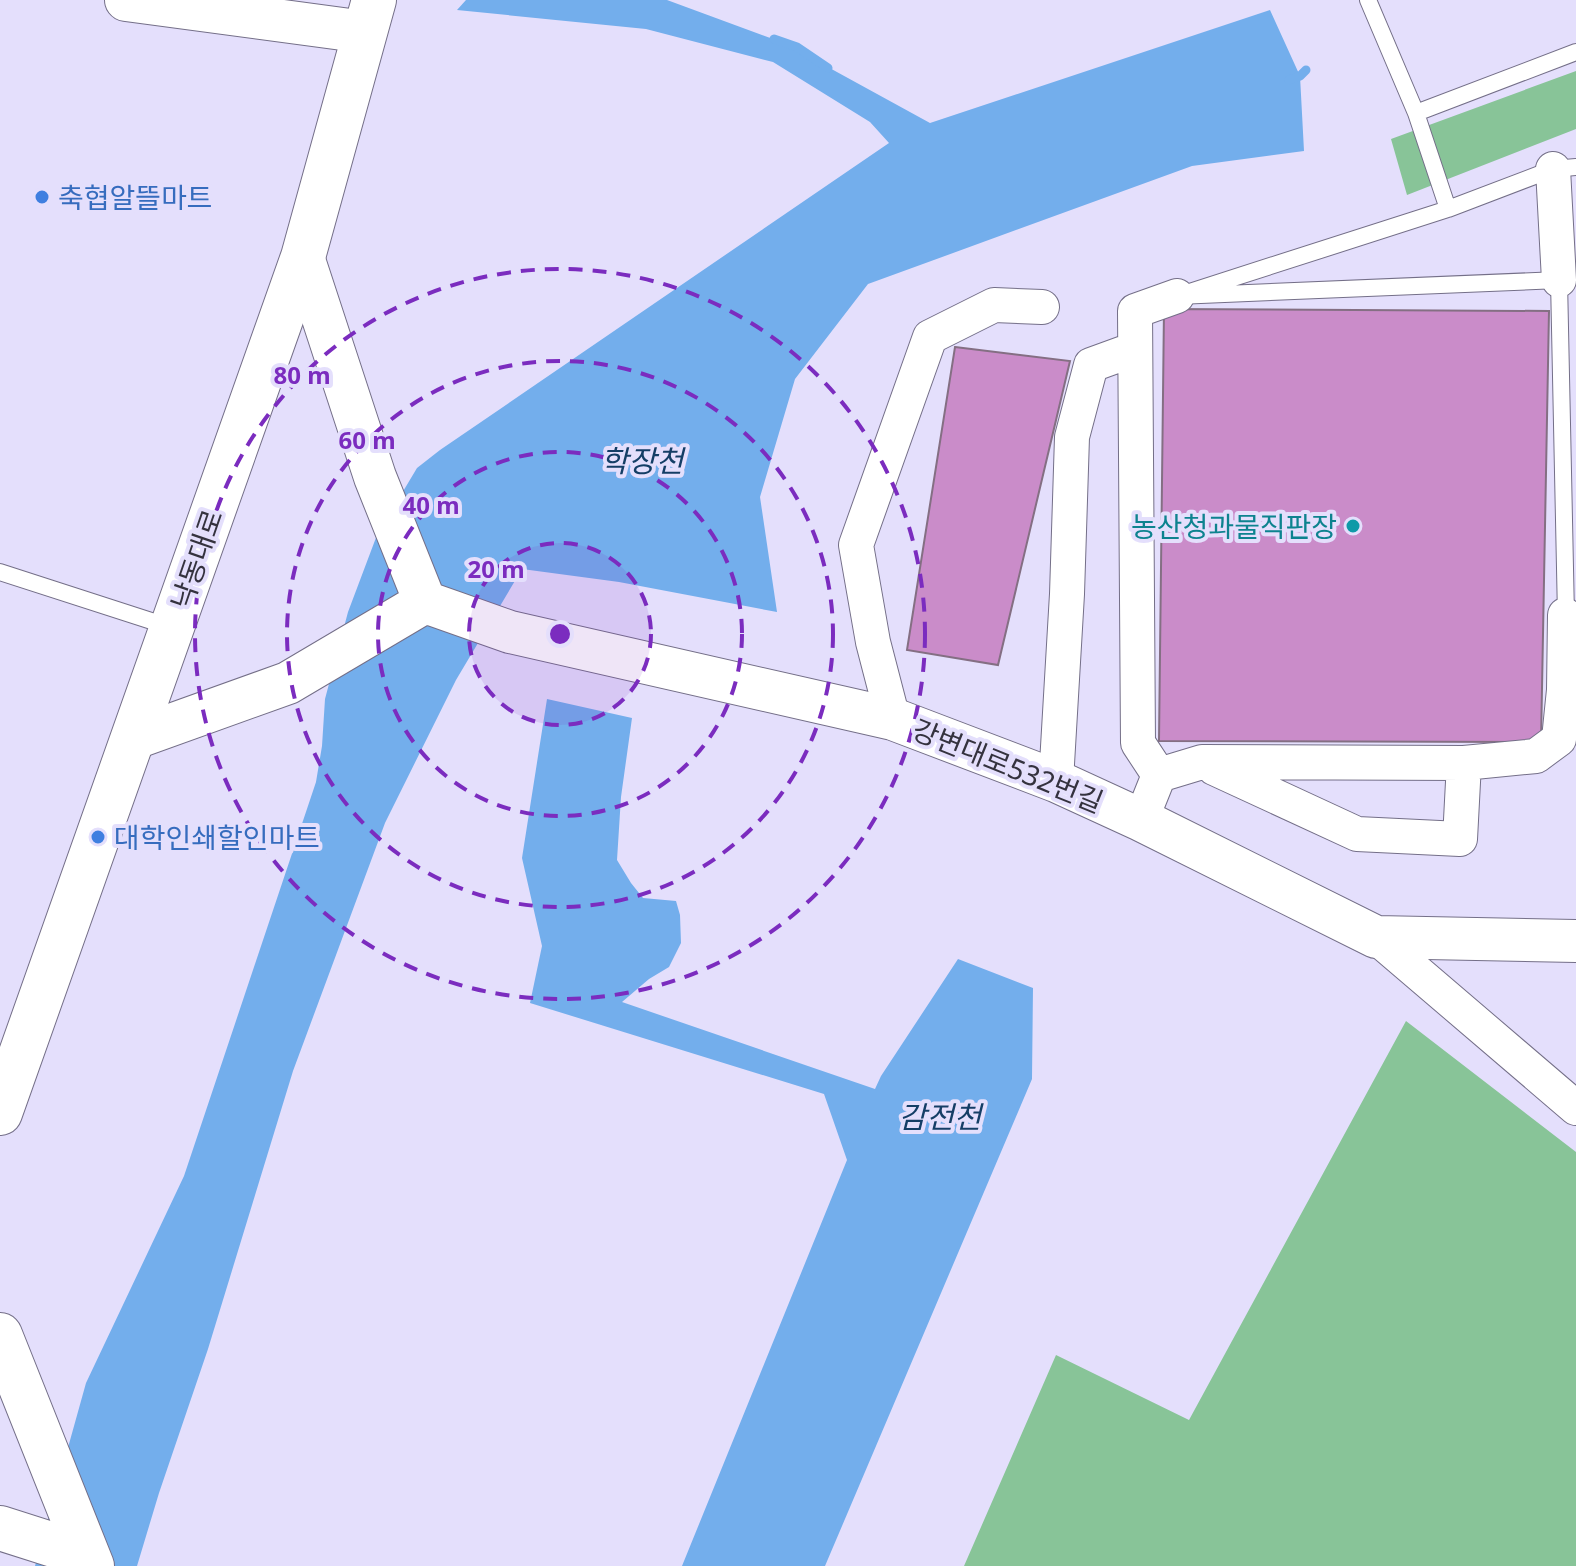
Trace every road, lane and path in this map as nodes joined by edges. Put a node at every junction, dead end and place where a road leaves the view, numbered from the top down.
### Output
1 (1368, 0) edge
2 (134, 1) edge
3 (370, 16) edge
4 (1576, 52) edge
5 (1416, 113) junction
6 (1565, 168) edge
7 (1448, 209) junction
8 (303, 257) junction
9 (1559, 280) junction
10 (1177, 296) junction
11 (1042, 307) dead end
12 (1135, 349) junction
13 (1570, 446) edge
14 (1570, 523) edge
15 (0, 572) edge
16 (425, 602) junction
17 (1571, 616) edge
18 (172, 627) junction
19 (1570, 698) edge
20 (893, 719) junction
21 (132, 739) junction
22 (1202, 762) junction
23 (1464, 763) junction
24 (1159, 775) junction
25 (1056, 781) junction
26 (1141, 820) junction
27 (1376, 937) junction
28 (1576, 941) edge
29 (1576, 1108) edge
30 (0, 1113) edge
31 (0, 1335) edge
32 (0, 1528) edge
33 (90, 1561) edge

1 - 5 lane
2 - 3 street
3 - 8 main road, 낙동대로
4 - 5 lane
5 - 7 lane
6 - 7 lane
6 - 9 street
7 - 10 lane
8 - 16 street
8 - 18 main road, 낙동대로
9 - 10 lane
9 - 13 lane
10 - 12 street
11 - 20 street
12 - 24 street
12 - 25 street
13 - 14 lane
14 - 17 lane
15 - 18 lane
16 - 20 street, 강변대로532번길
16 - 21 street
17 - 19 street
18 - 21 main road, 낙동대로
19 - 23 street
20 - 25 street, 강변대로532번길
21 - 30 main road, 낙동대로
22 - 23 street
22 - 23 street
22 - 24 street
24 - 26 street
25 - 26 street, 강변대로532번길
26 - 27 street, 강변대로532번길
27 - 28 street, 강변대로532번길
27 - 29 street
31 - 33 main road
32 - 33 main road

